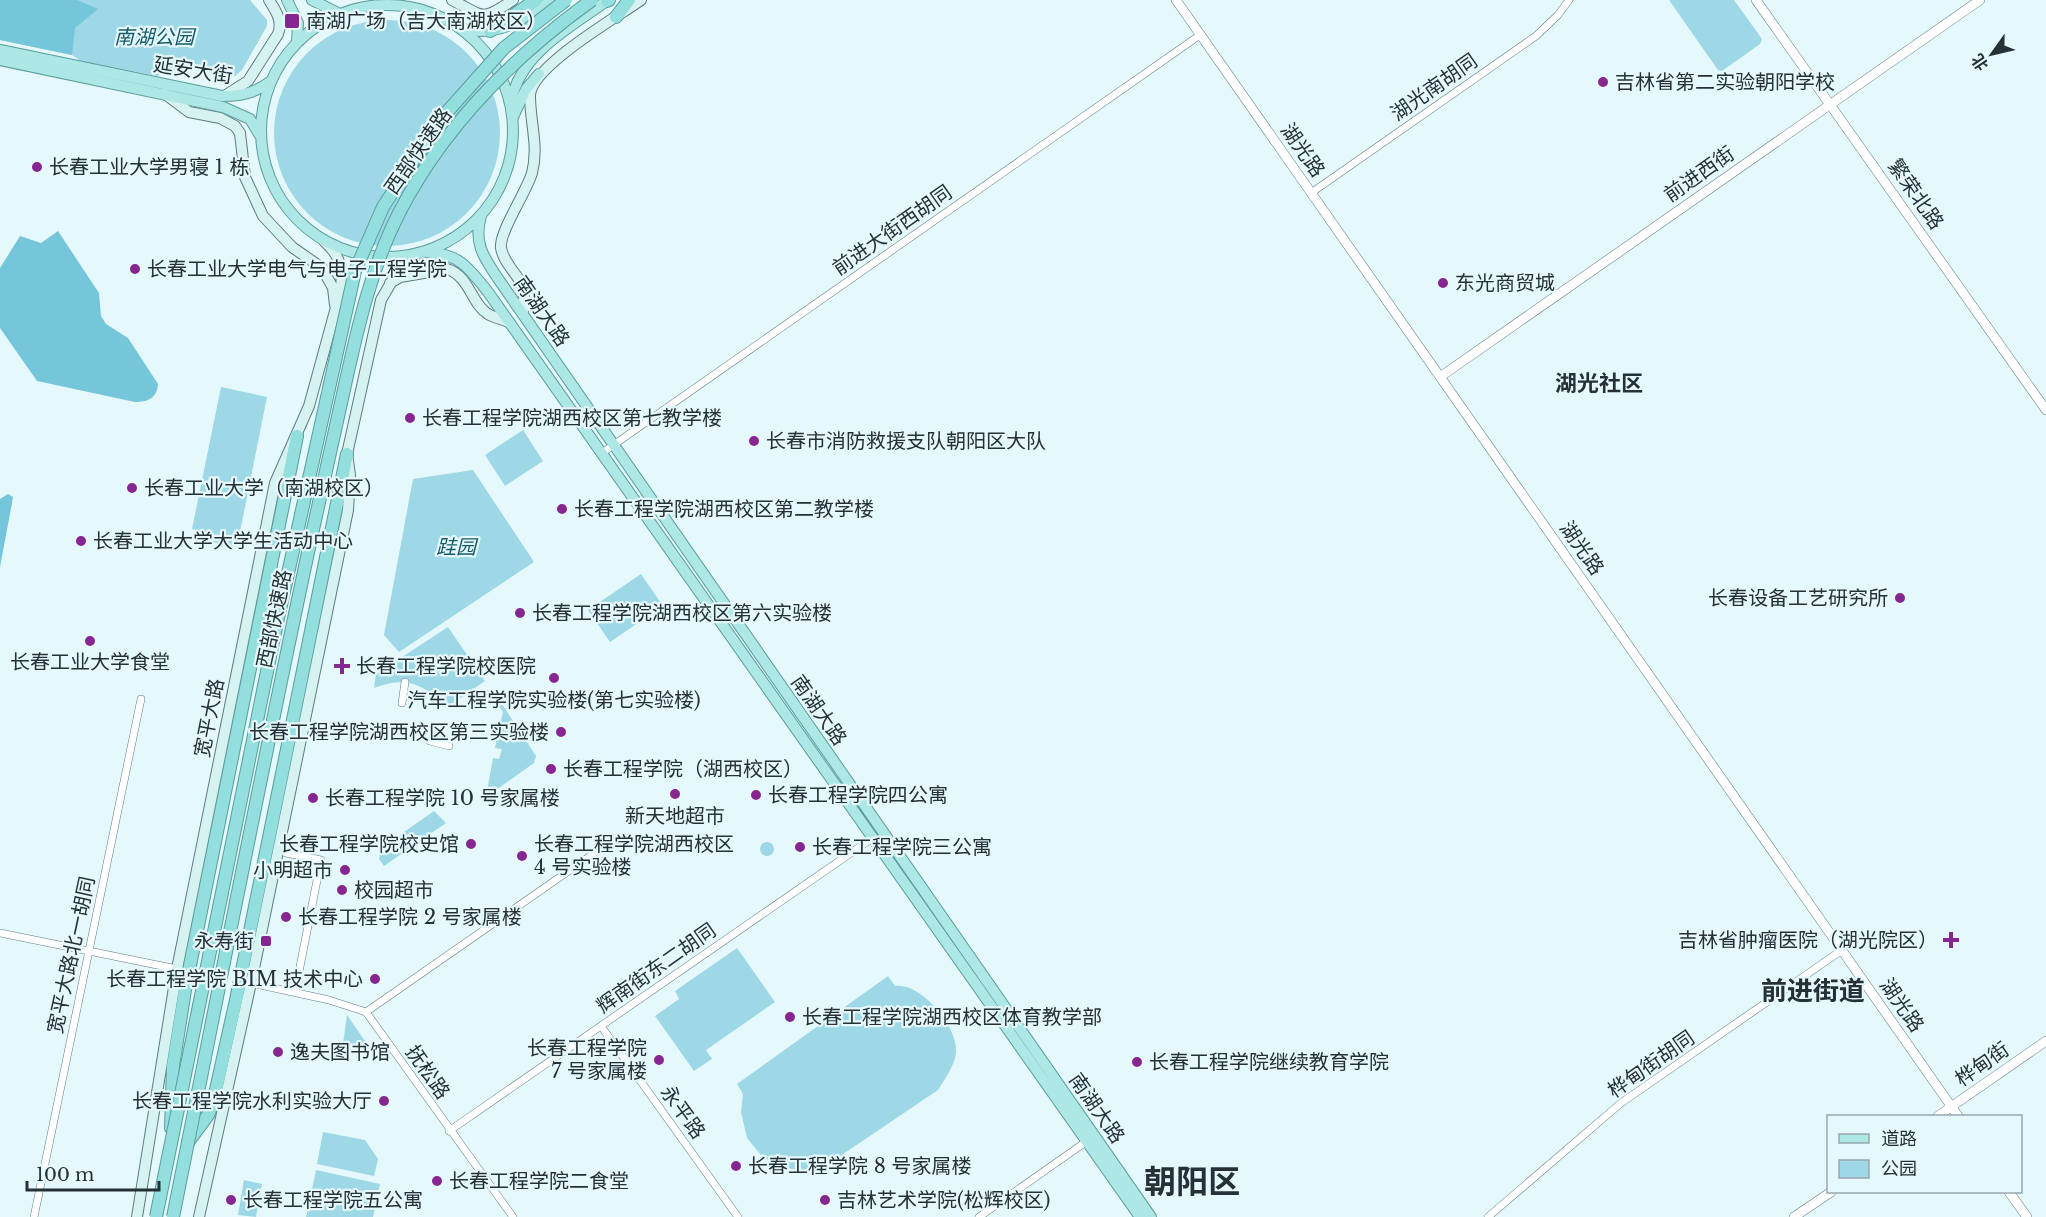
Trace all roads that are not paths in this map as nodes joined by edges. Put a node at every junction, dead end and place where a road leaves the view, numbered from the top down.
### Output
1 (269, 0) edge
2 (286, 0) edge
3 (312, 0) edge
4 (452, 0) edge
5 (513, 0) edge
6 (536, 0) edge
7 (552, 0) edge
8 (566, 0) edge
9 (592, 0) edge
10 (608, 0) edge
11 (629, 0) edge
12 (641, 0) edge
13 (1176, 0) edge
14 (1569, 0) edge
15 (1756, 0) edge
16 (1980, 0) edge
17 (340, 14) junction
18 (616, 17) junction
19 (460, 28) junction
20 (490, 31) junction
21 (1200, 35) junction
22 (297, 42) junction
23 (0, 50) edge
24 (0, 60) edge
25 (539, 74) junction
26 (271, 80) junction
27 (165, 94) junction
28 (222, 96) junction
29 (510, 104) junction
30 (1830, 104) junction
31 (513, 118) junction
32 (261, 137) junction
33 (1311, 193) junction
34 (481, 216) junction
35 (324, 241) junction
36 (426, 252) junction
37 (413, 255) junction
38 (387, 285) junction
39 (335, 311) junction
40 (523, 314) junction
41 (510, 323) junction
42 (1440, 377) junction
43 (2046, 410) edge
44 (297, 436) junction
45 (613, 445) junction
46 (602, 453) junction
47 (346, 454) junction
48 (405, 682) dead end
49 (141, 699) dead end
50 (402, 703) dead end
51 (430, 741) dead end
52 (449, 746) dead end
53 (877, 834) junction
54 (285, 853) dead end
55 (593, 854) dead end
56 (0, 933) edge
57 (1842, 950) junction
58 (88, 951) junction
59 (177, 969) junction
60 (251, 983) junction
61 (295, 992) junction
62 (366, 1012) junction
63 (601, 1026) junction
64 (2046, 1041) edge
65 (1951, 1107) junction
66 (1939, 1115) edge
67 (1957, 1115) edge
68 (449, 1131) junction
69 (172, 1138) junction
70 (1087, 1141) junction
71 (188, 1142) junction
72 (1828, 1193) edge
73 (2010, 1193) edge
74 (34, 1217) edge
75 (137, 1217) edge
76 (156, 1217) edge
77 (173, 1217) edge
78 (199, 1217) edge
79 (513, 1217) edge
80 (738, 1217) edge
81 (979, 1217) edge
82 (1140, 1217) edge
83 (1151, 1217) edge
84 (1488, 1217) edge
85 (1794, 1217) edge
86 (2027, 1217) edge

1 - 28 main road
2 - 22 main road
3 - 17 main road
4 - 5 main road
6 - 20 highway
7 - 20 main road
8 - 69 highway, 西部快速路, bridge
9 - 71 highway, 西部快速路, bridge
10 - 29 main road
11 - 18 highway
12 - 18 main road
13 - 21 street, 湖光路
14 - 33 street, 湖光南胡同
15 - 30 street, 繁荣北路
16 - 30 street, 前进西街
17 - 19 main road
17 - 22 main road
18 - 25 main road
19 - 20 main road
19 - 29 main road
21 - 33 street, 湖光路
21 - 45 street, 前进大街西胡同
22 - 26 main road
23 - 28 main road, 延安大街
24 - 27 main road, 延安大街
25 - 31 main road
25 - 40 main road
26 - 28 main road, 延安大街
26 - 32 main road
27 - 32 main road, 延安大街
27 - 39 main road
29 - 31 main road
30 - 42 street, 前进西街
30 - 43 street, 繁荣北路
31 - 34 main road
32 - 35 main road
33 - 42 street, 湖光路
34 - 36 main road
34 - 40 main road, 南湖大路
35 - 37 main road
35 - 39 main road, 宽平大路
36 - 37 main road
36 - 41 main road, 南湖大路
37 - 38 main road
38 - 41 main road
38 - 47 main road
39 - 44 main road, 宽平大路
40 - 45 main road, 南湖大路
41 - 46 main road, 南湖大路
42 - 57 street, 湖光路
44 - 59 main road, 宽平大路
44 - 69 highway, bridge
45 - 46 street, 前进大街西胡同
45 - 53 main road, 南湖大路
46 - 53 main road, 南湖大路
47 - 60 main road
47 - 71 highway
48 - 50 street
49 - 58 street, 宽平大路北一胡同
51 - 52 street
53 - 63 street, 辉南街东二胡同
53 - 70 main road, 南湖大路
53 - 83 main road, 南湖大路
54 - 61 street
55 - 62 street
56 - 58 street
57 - 65 street, 湖光路
57 - 84 street, 桦甸街胡同
58 - 59 street
58 - 74 street, 宽平大路北一胡同
59 - 75 main road, 宽平大路
60 - 61 street
60 - 78 main road
61 - 62 street
62 - 68 street, 抚松路
63 - 68 street, 辉南街东二胡同
63 - 80 street, 永平路
64 - 65 street, 桦甸街
65 - 66 street, 桦甸街
65 - 67 street, 湖光路
68 - 79 street, 抚松路
69 - 76 highway, 西部快速路, bridge
70 - 81 street
70 - 82 main road, 南湖大路
71 - 77 highway, 西部快速路, bridge
72 - 85 street
73 - 86 street

